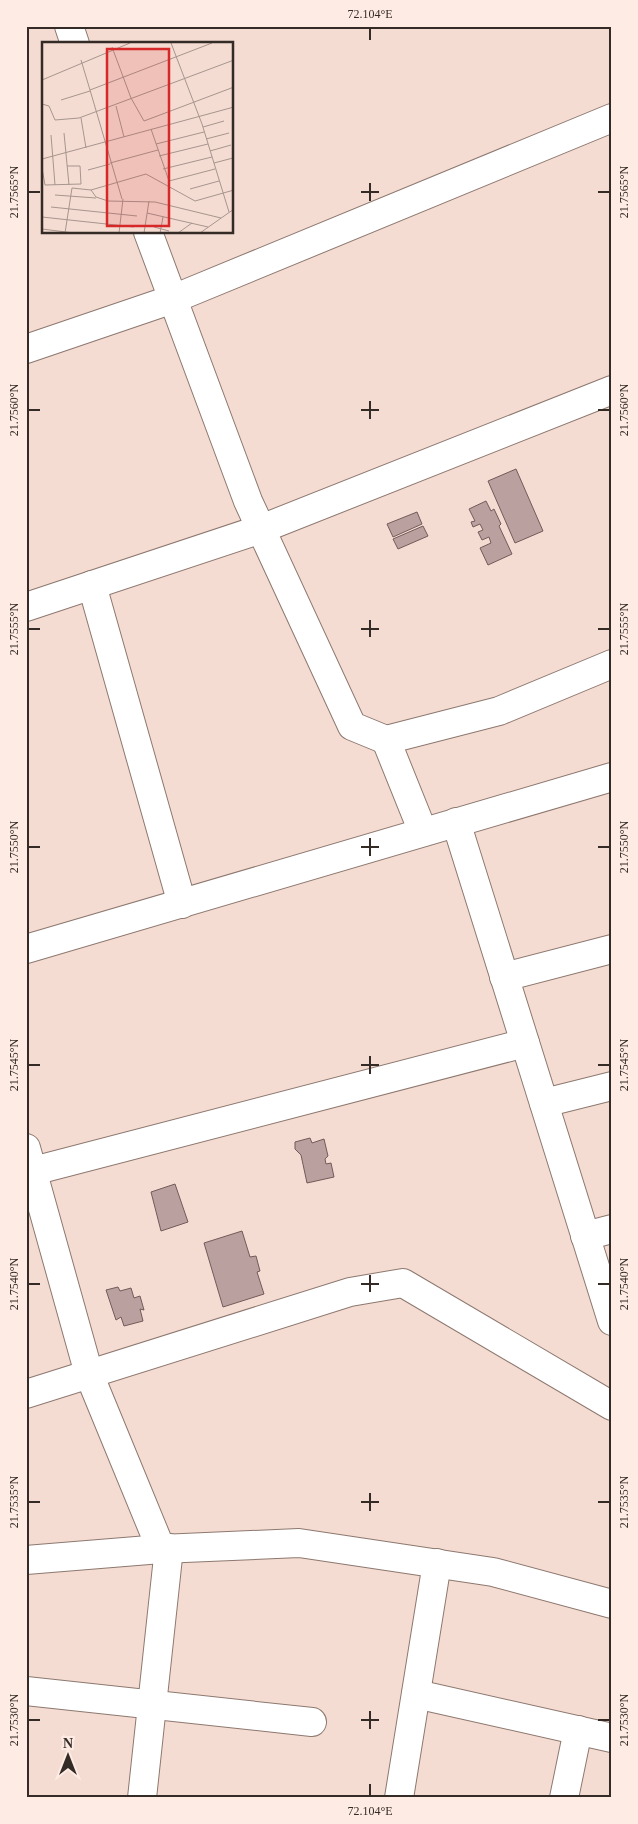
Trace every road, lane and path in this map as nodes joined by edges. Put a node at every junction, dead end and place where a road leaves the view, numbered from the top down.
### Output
1 (69, 26) edge
2 (74, 42) edge
3 (612, 118) edge
4 (149, 234) edge
5 (173, 299) junction
6 (26, 349) edge
7 (612, 390) edge
8 (261, 529) junction
9 (92, 585) junction
10 (26, 607) edge
11 (612, 664) edge
12 (386, 740) junction
13 (612, 777) edge
14 (456, 822) junction
15 (423, 832) junction
16 (182, 904) junction
17 (26, 949) edge
18 (612, 949) edge
19 (504, 977) junction
20 (525, 1042) junction
21 (612, 1086) edge
22 (544, 1103) junction
23 (30, 1171) edge
24 (612, 1229) edge
25 (585, 1236) junction
26 (612, 1321) edge
27 (89, 1374) junction
28 (26, 1394) edge
29 (612, 1406) edge
30 (165, 1548) junction
31 (26, 1560) edge
32 (436, 1564) junction
33 (612, 1604) edge
34 (26, 1691) edge
35 (416, 1694) junction
36 (152, 1704) junction
37 (312, 1722) dead end
38 (578, 1730) junction
39 (612, 1738) edge
40 (142, 1798) edge
41 (399, 1798) edge
42 (564, 1798) edge

1 - 2 street
3 - 5 street
4 - 5 street
5 - 6 street
5 - 8 street
7 - 8 street
8 - 9 street
8 - 12 street
9 - 10 street
9 - 16 street
11 - 12 street
12 - 15 street
13 - 14 street
14 - 15 street
14 - 19 street
15 - 16 street
16 - 17 street
18 - 19 street
19 - 20 street
20 - 22 street
20 - 23 street
21 - 22 street
22 - 25 street
23 - 27 street
24 - 25 street
25 - 26 street
27 - 28 street
27 - 29 street
27 - 30 street
30 - 31 street
30 - 32 street
30 - 36 street
32 - 33 street
32 - 35 street
34 - 36 street
35 - 38 street
35 - 41 street
36 - 37 street
36 - 40 street
38 - 39 street
38 - 42 street

